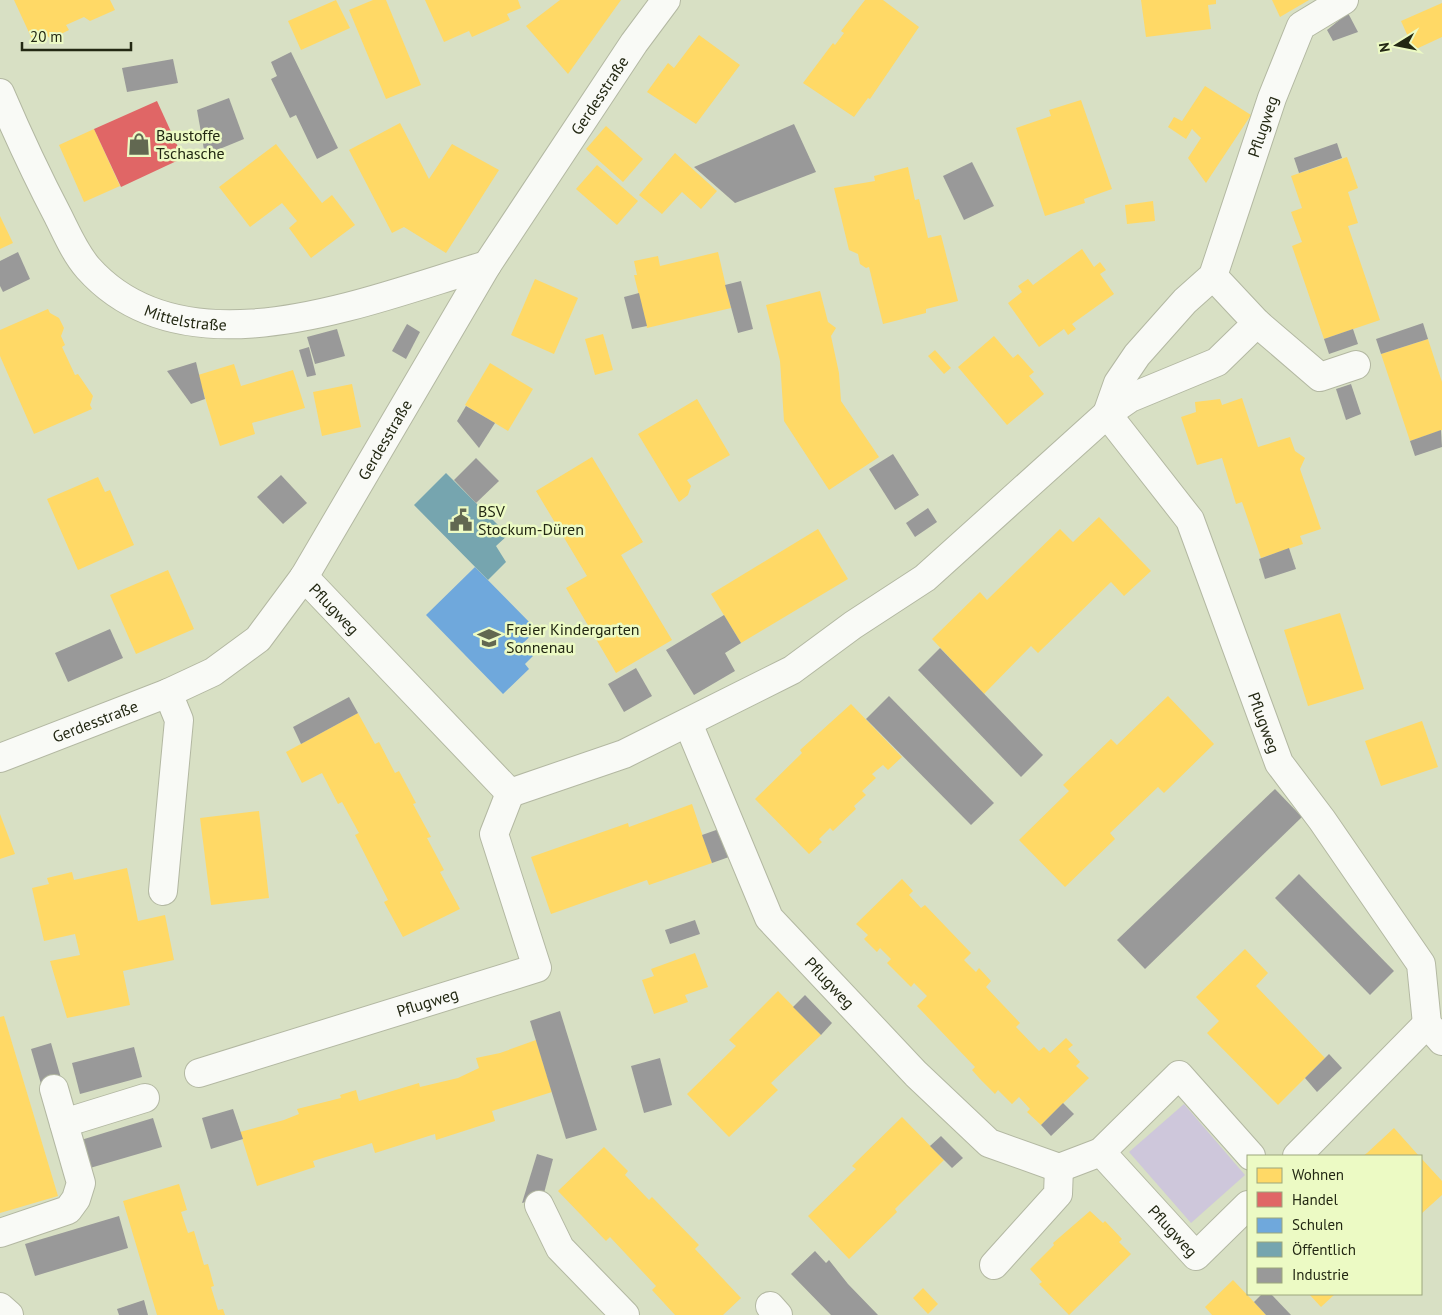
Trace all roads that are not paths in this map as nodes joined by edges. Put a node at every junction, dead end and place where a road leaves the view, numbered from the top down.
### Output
1 (666, 0) edge
2 (1344, 0) edge
3 (0, 93) edge
4 (487, 265) junction
5 (1214, 276) junction
6 (1257, 323) junction
7 (1356, 365) dead end
8 (1107, 414) junction
9 (304, 577) junction
10 (168, 693) junction
11 (688, 723) junction
12 (0, 758) edge
13 (510, 793) junction
14 (163, 892) dead end
15 (1434, 1032) edge
16 (198, 1073) dead end
17 (54, 1089) dead end
18 (145, 1098) dead end
19 (64, 1123) junction
20 (1101, 1152) junction
21 (1249, 1155) edge
22 (1299, 1155) edge
23 (1059, 1168) junction
24 (539, 1205) dead end
25 (1247, 1206) edge
26 (0, 1233) edge
27 (994, 1266) dead end
28 (0, 1307) edge
29 (9, 1315) edge
30 (625, 1315) edge

1 - 4 street, Gerdesstraße
2 - 5 street, Pflugweg
3 - 4 street, Mittelstraße
4 - 9 street, Gerdesstraße
5 - 6 street
5 - 8 street
6 - 7 street
6 - 8 street
8 - 11 street
8 - 15 street, Pflugweg
9 - 10 street, Gerdesstraße
9 - 13 street, Pflugweg
10 - 12 street, Gerdesstraße
10 - 14 street
11 - 13 street
11 - 23 street, Pflugweg
13 - 16 street, Pflugweg
15 - 22 street, Pflugweg
17 - 19 street
18 - 19 street
19 - 26 street
20 - 21 street
20 - 23 street
20 - 25 street, Pflugweg
23 - 27 street
24 - 30 street
28 - 29 street

